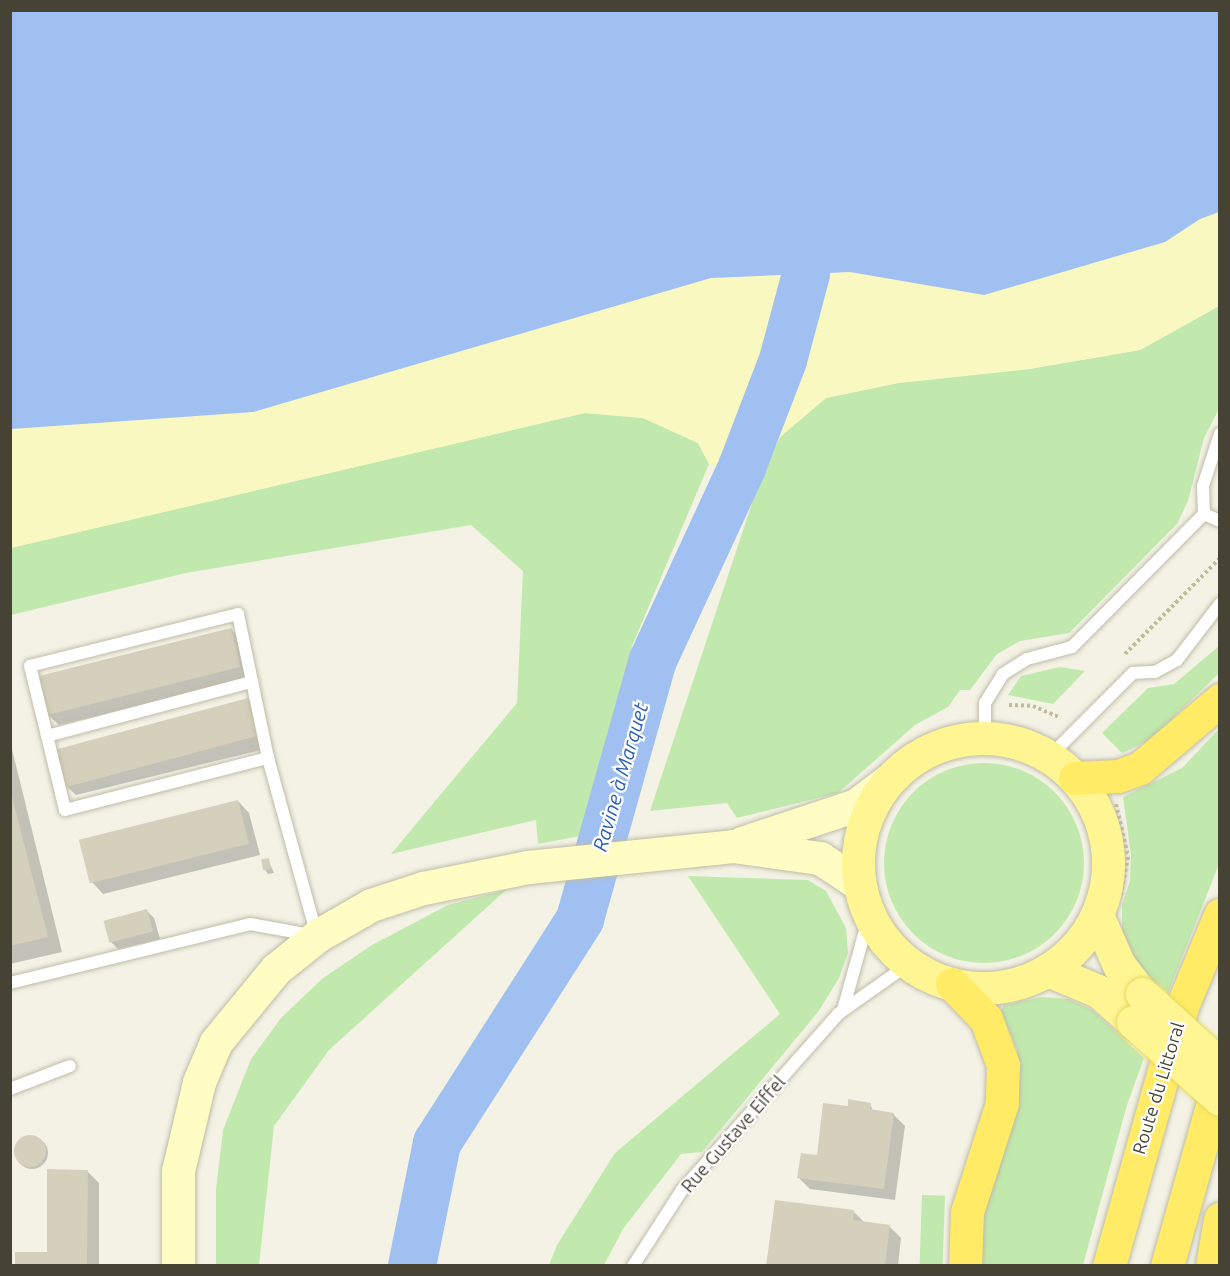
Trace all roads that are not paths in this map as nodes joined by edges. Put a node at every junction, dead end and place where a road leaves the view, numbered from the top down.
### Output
1 (1220, 434) edge
2 (1204, 514) junction
3 (1220, 522) edge
4 (1220, 604) edge
5 (252, 682) junction
6 (1220, 700) edge
7 (47, 736) junction
8 (986, 738) junction
9 (1049, 756) junction
10 (268, 758) junction
11 (1075, 778) junction
12 (888, 781) junction
13 (733, 846) junction
14 (859, 884) junction
15 (1108, 910) junction
16 (1220, 915) edge
17 (869, 916) junction
18 (317, 936) junction
19 (909, 964) junction
20 (1048, 970) junction
21 (10, 982) edge
22 (952, 984) junction
23 (1138, 1008) junction
24 (843, 1010) junction
25 (1220, 1065) edge
26 (70, 1066) dead end
27 (1220, 1078) edge
28 (10, 1089) edge
29 (1220, 1099) edge
30 (1220, 1219) edge
31 (178, 1266) edge
32 (633, 1266) edge
33 (965, 1266) edge
34 (1109, 1266) edge
35 (1167, 1266) edge
36 (1212, 1266) edge

1 - 2 lane
2 - 3 lane
2 - 8 lane
4 - 9 lane
5 - 7 lane
5 - 7 lane
5 - 10 lane
6 - 11 highway
7 - 10 lane
8 - 9 main road
8 - 12 main road
9 - 11 main road
10 - 18 lane
11 - 15 main road
12 - 13 main road
12 - 14 main road
13 - 14 main road
13 - 18 main road
14 - 17 main road
15 - 20 main road
15 - 23 main road
16 - 34 highway, Route du Littoral
17 - 19 main road
17 - 24 lane, Rue Gustave Eiffel
18 - 21 lane
18 - 31 main road
19 - 22 main road
19 - 24 lane, Rue Gustave Eiffel
20 - 22 main road
20 - 23 main road
22 - 33 highway
23 - 25 main road, bridge
23 - 29 main road, bridge
24 - 32 lane, Rue Gustave Eiffel
26 - 28 lane
27 - 35 highway
30 - 36 highway

